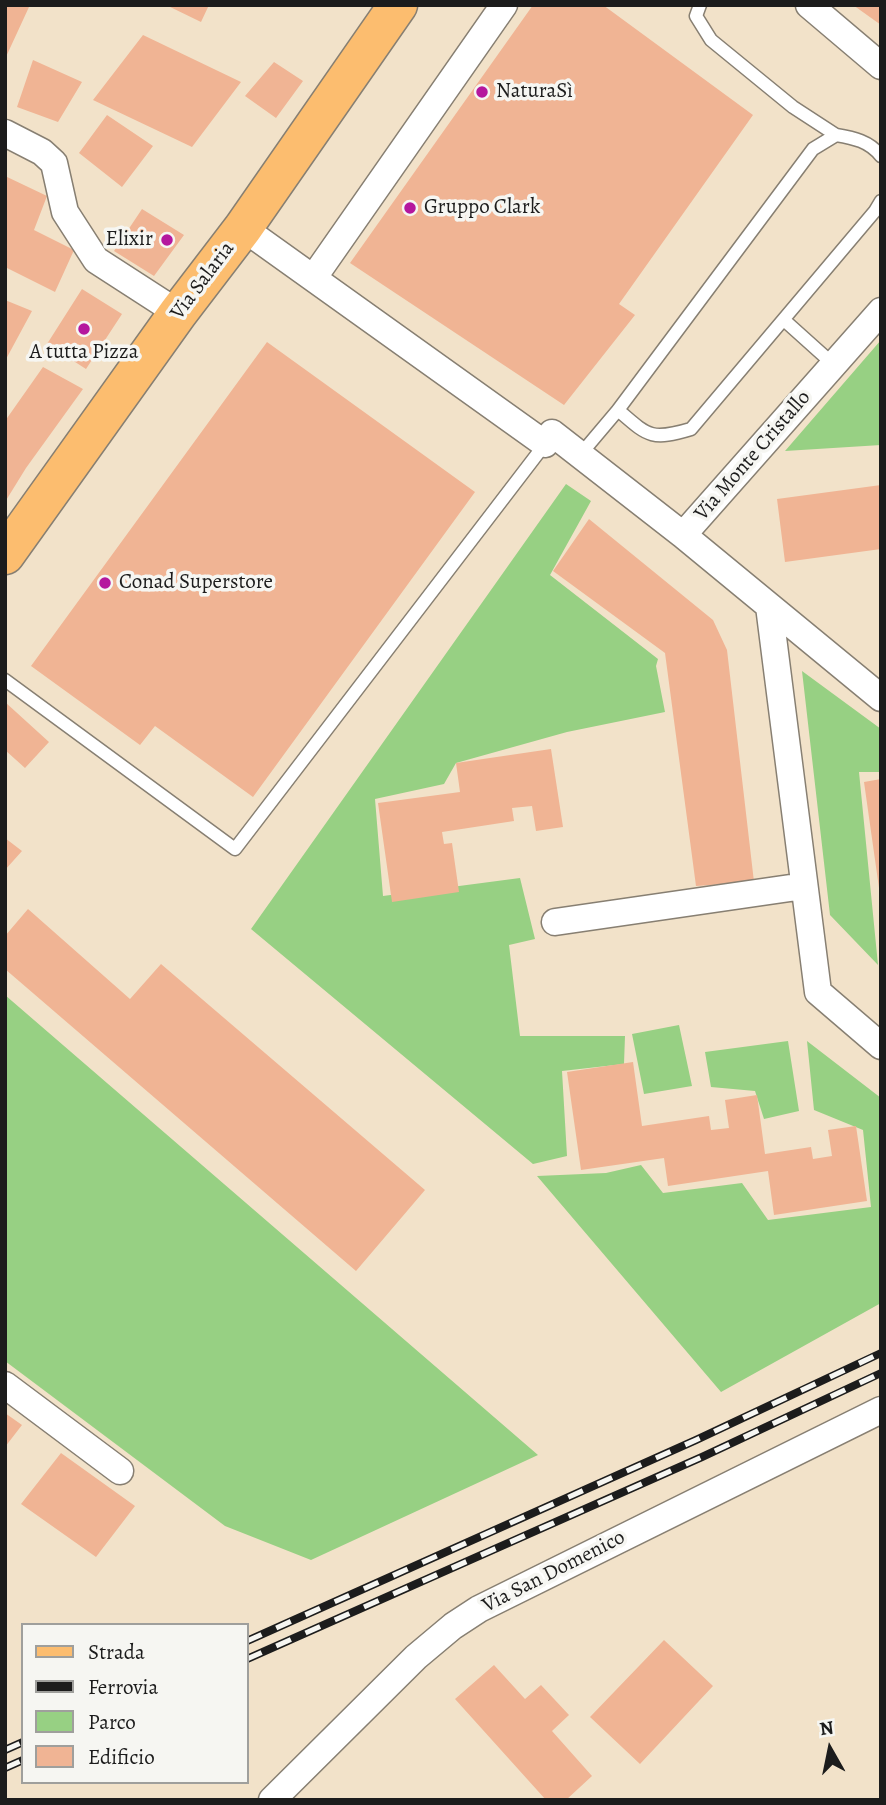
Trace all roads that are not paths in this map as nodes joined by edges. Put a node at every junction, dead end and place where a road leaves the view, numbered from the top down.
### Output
1 (398, 5) edge
2 (504, 5) edge
3 (700, 5) edge
4 (809, 5) edge
5 (881, 66) edge
6 (5, 133) edge
7 (836, 135) junction
8 (881, 156) edge
9 (881, 201) edge
10 (243, 228) junction
11 (314, 277) junction
12 (881, 311) edge
13 (178, 313) junction
14 (783, 320) junction
15 (833, 365) junction
16 (618, 410) junction
17 (545, 444) junction
18 (580, 455) junction
19 (683, 535) junction
20 (10, 540) edge
21 (769, 606) junction
22 (5, 680) edge
23 (881, 698) edge
24 (804, 886) junction
25 (555, 922) dead end
26 (881, 1046) edge
27 (5, 1385) edge
28 (881, 1410) edge
29 (120, 1471) dead end
30 (272, 1800) edge

1 - 10 main road, Via Salaria
2 - 11 street
3 - 7 lane
4 - 5 street
6 - 13 street
7 - 8 lane
7 - 16 lane
9 - 14 lane
10 - 11 street
10 - 13 main road, Via Salaria
11 - 17 street
12 - 15 street, Via Monte Cristallo
13 - 20 main road, Via Salaria
14 - 15 lane
14 - 16 lane
15 - 19 street, Via Monte Cristallo
16 - 18 lane
17 - 18 street
17 - 22 lane
18 - 19 street
19 - 21 street, Via Monte Cristallo
21 - 23 street, Via Monte Cristallo
21 - 24 street
24 - 25 street
24 - 26 street
27 - 29 street
28 - 30 street, Via San Domenico

